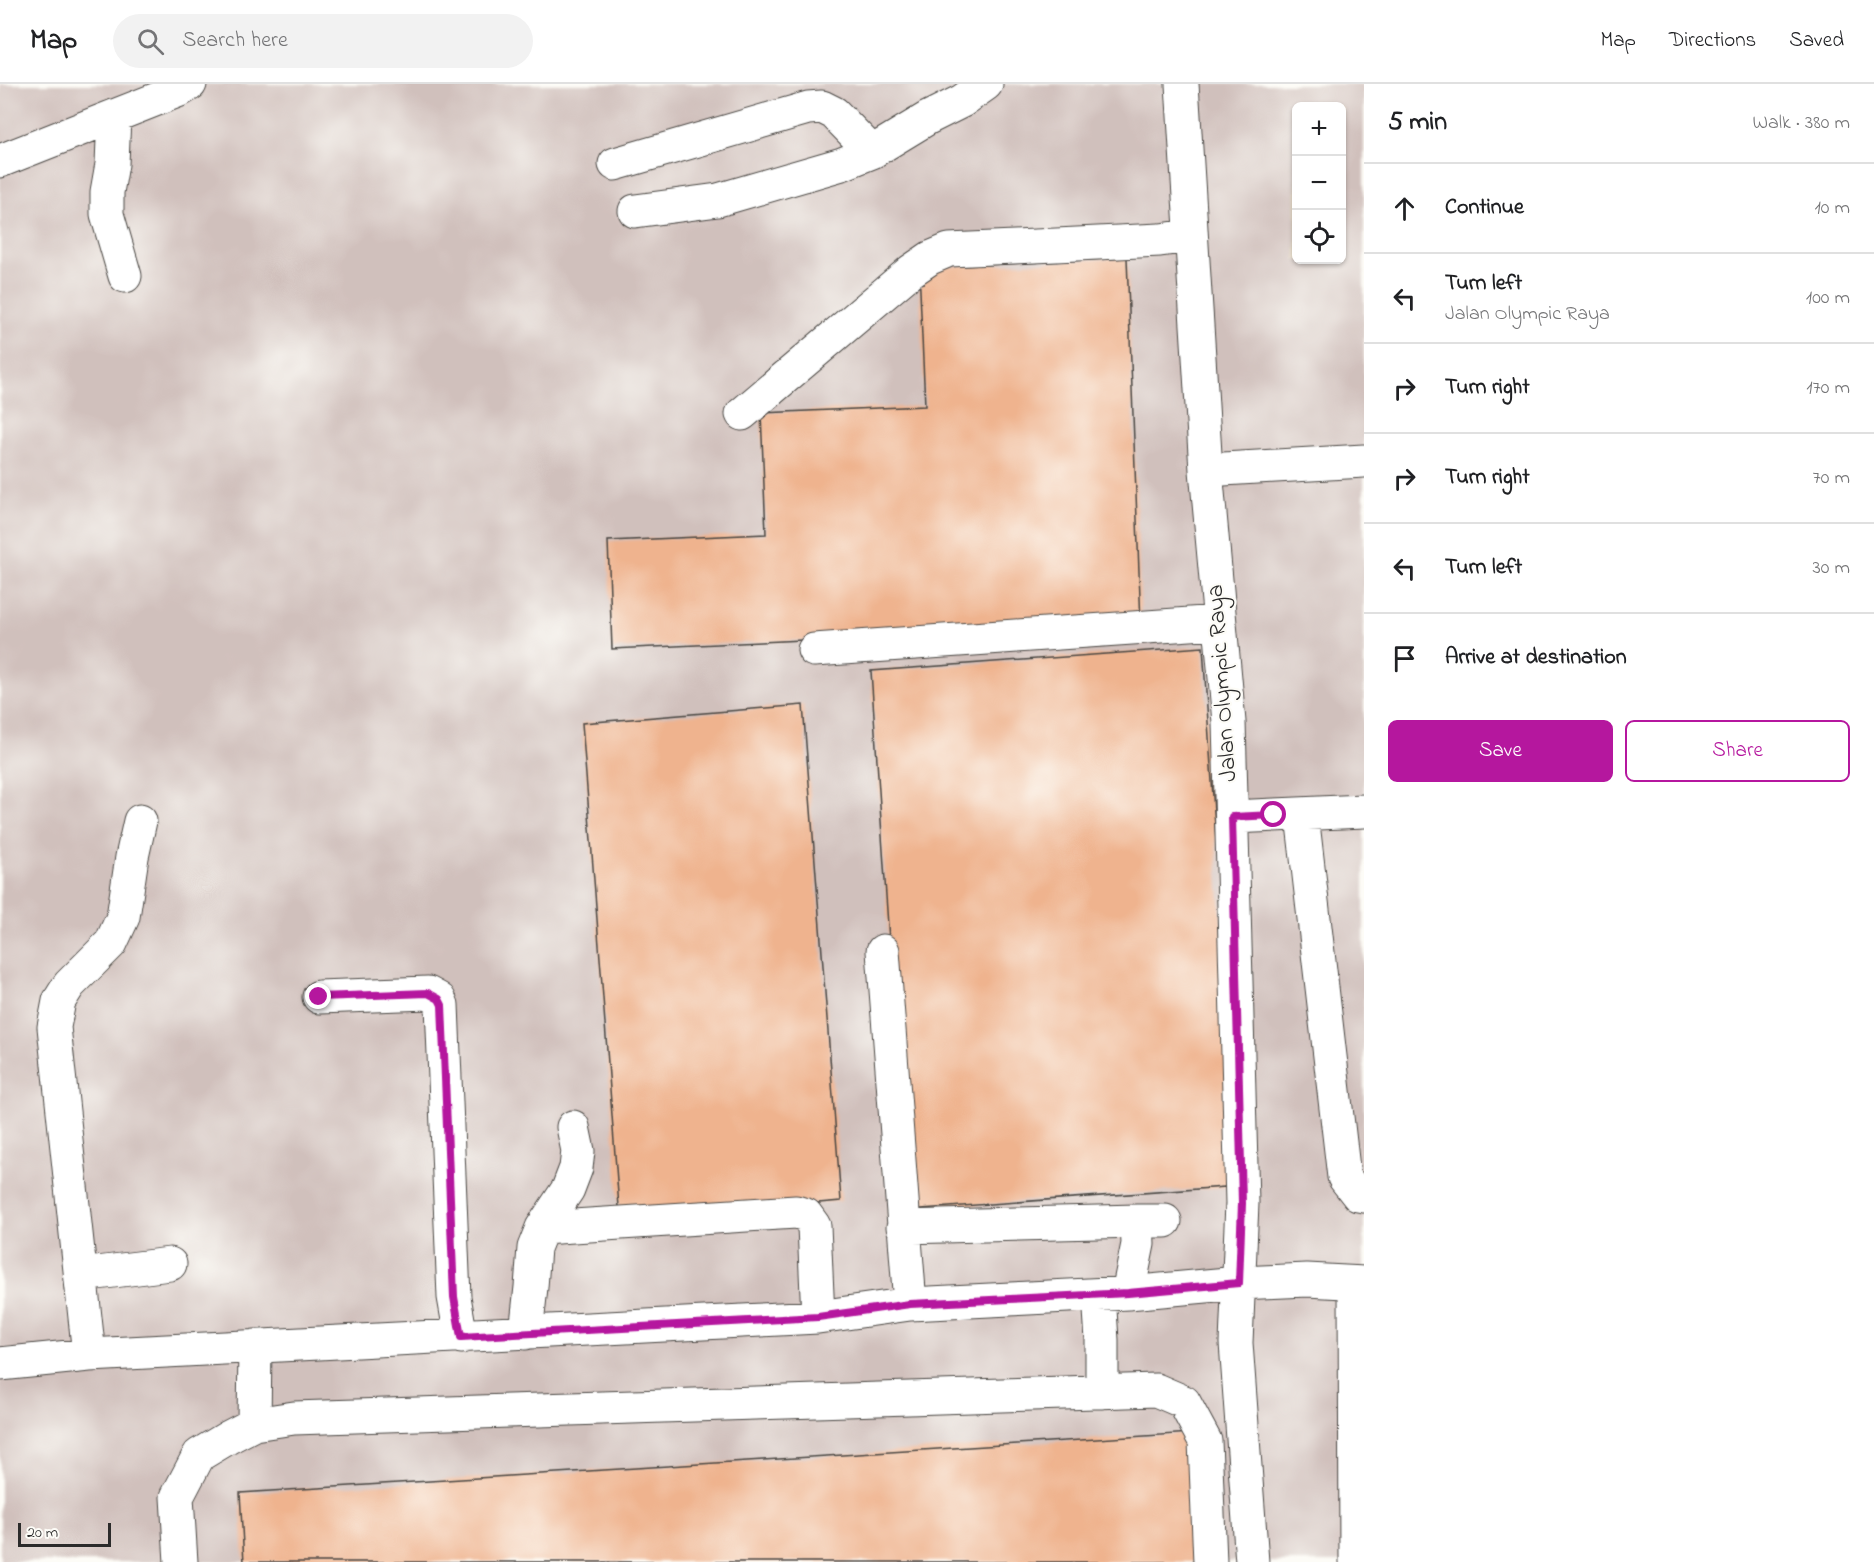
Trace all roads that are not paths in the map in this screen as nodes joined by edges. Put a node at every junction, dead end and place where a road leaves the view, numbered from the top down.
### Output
1 (190, 84) edge
2 (986, 84) edge
3 (1182, 84) edge
4 (114, 116) junction
5 (872, 152) junction
6 (0, 161) edge
7 (615, 164) dead end
8 (635, 211) dead end
9 (1190, 236) junction
10 (125, 276) dead end
11 (742, 414) dead end
12 (1364, 461) edge
13 (1206, 470) junction
14 (1219, 622) junction
15 (814, 650) dead end
16 (1364, 811) edge
17 (1302, 815) junction
18 (1232, 817) junction
19 (140, 821) dead end
20 (883, 951) dead end
21 (319, 997) dead end
22 (573, 1127) dead end
23 (1364, 1196) edge
24 (903, 1227) junction
25 (542, 1228) junction
26 (170, 1263) dead end
27 (81, 1275) junction
28 (1239, 1283) junction
29 (1359, 1283) edge
30 (1113, 1294) junction
31 (910, 1304) junction
32 (818, 1317) junction
33 (526, 1333) junction
34 (461, 1337) junction
35 (255, 1347) junction
36 (89, 1355) junction
37 (1360, 1359) edge
38 (0, 1364) edge
39 (1102, 1392) junction
40 (254, 1424) junction
41 (181, 1562) edge
42 (1210, 1562) edge
43 (1252, 1562) edge
44 (1356, 1562) edge

1 - 4 street
2 - 5 street
3 - 9 street, Jalan Olympic Raya
4 - 6 street
4 - 10 street
5 - 7 street
5 - 8 street
9 - 11 street
9 - 13 street, Jalan Olympic Raya
12 - 13 street
13 - 14 street, Jalan Olympic Raya
14 - 15 street
14 - 18 street, Jalan Olympic Raya
16 - 17 street
17 - 18 street
17 - 23 street
18 - 28 street, Jalan Olympic Raya
19 - 27 street
20 - 24 street
21 - 34 street
22 - 25 street
24 - 30 street
24 - 31 street
25 - 32 street
25 - 33 street
26 - 27 street
27 - 36 street
28 - 29 street
28 - 30 street
28 - 43 street, Jalan Olympic Raya
29 - 37 street
30 - 31 street
30 - 39 street
31 - 32 street
32 - 33 street
33 - 34 street
34 - 35 street
35 - 36 street
35 - 40 street
36 - 38 street
37 - 44 street
39 - 40 street
39 - 42 street
40 - 41 street

